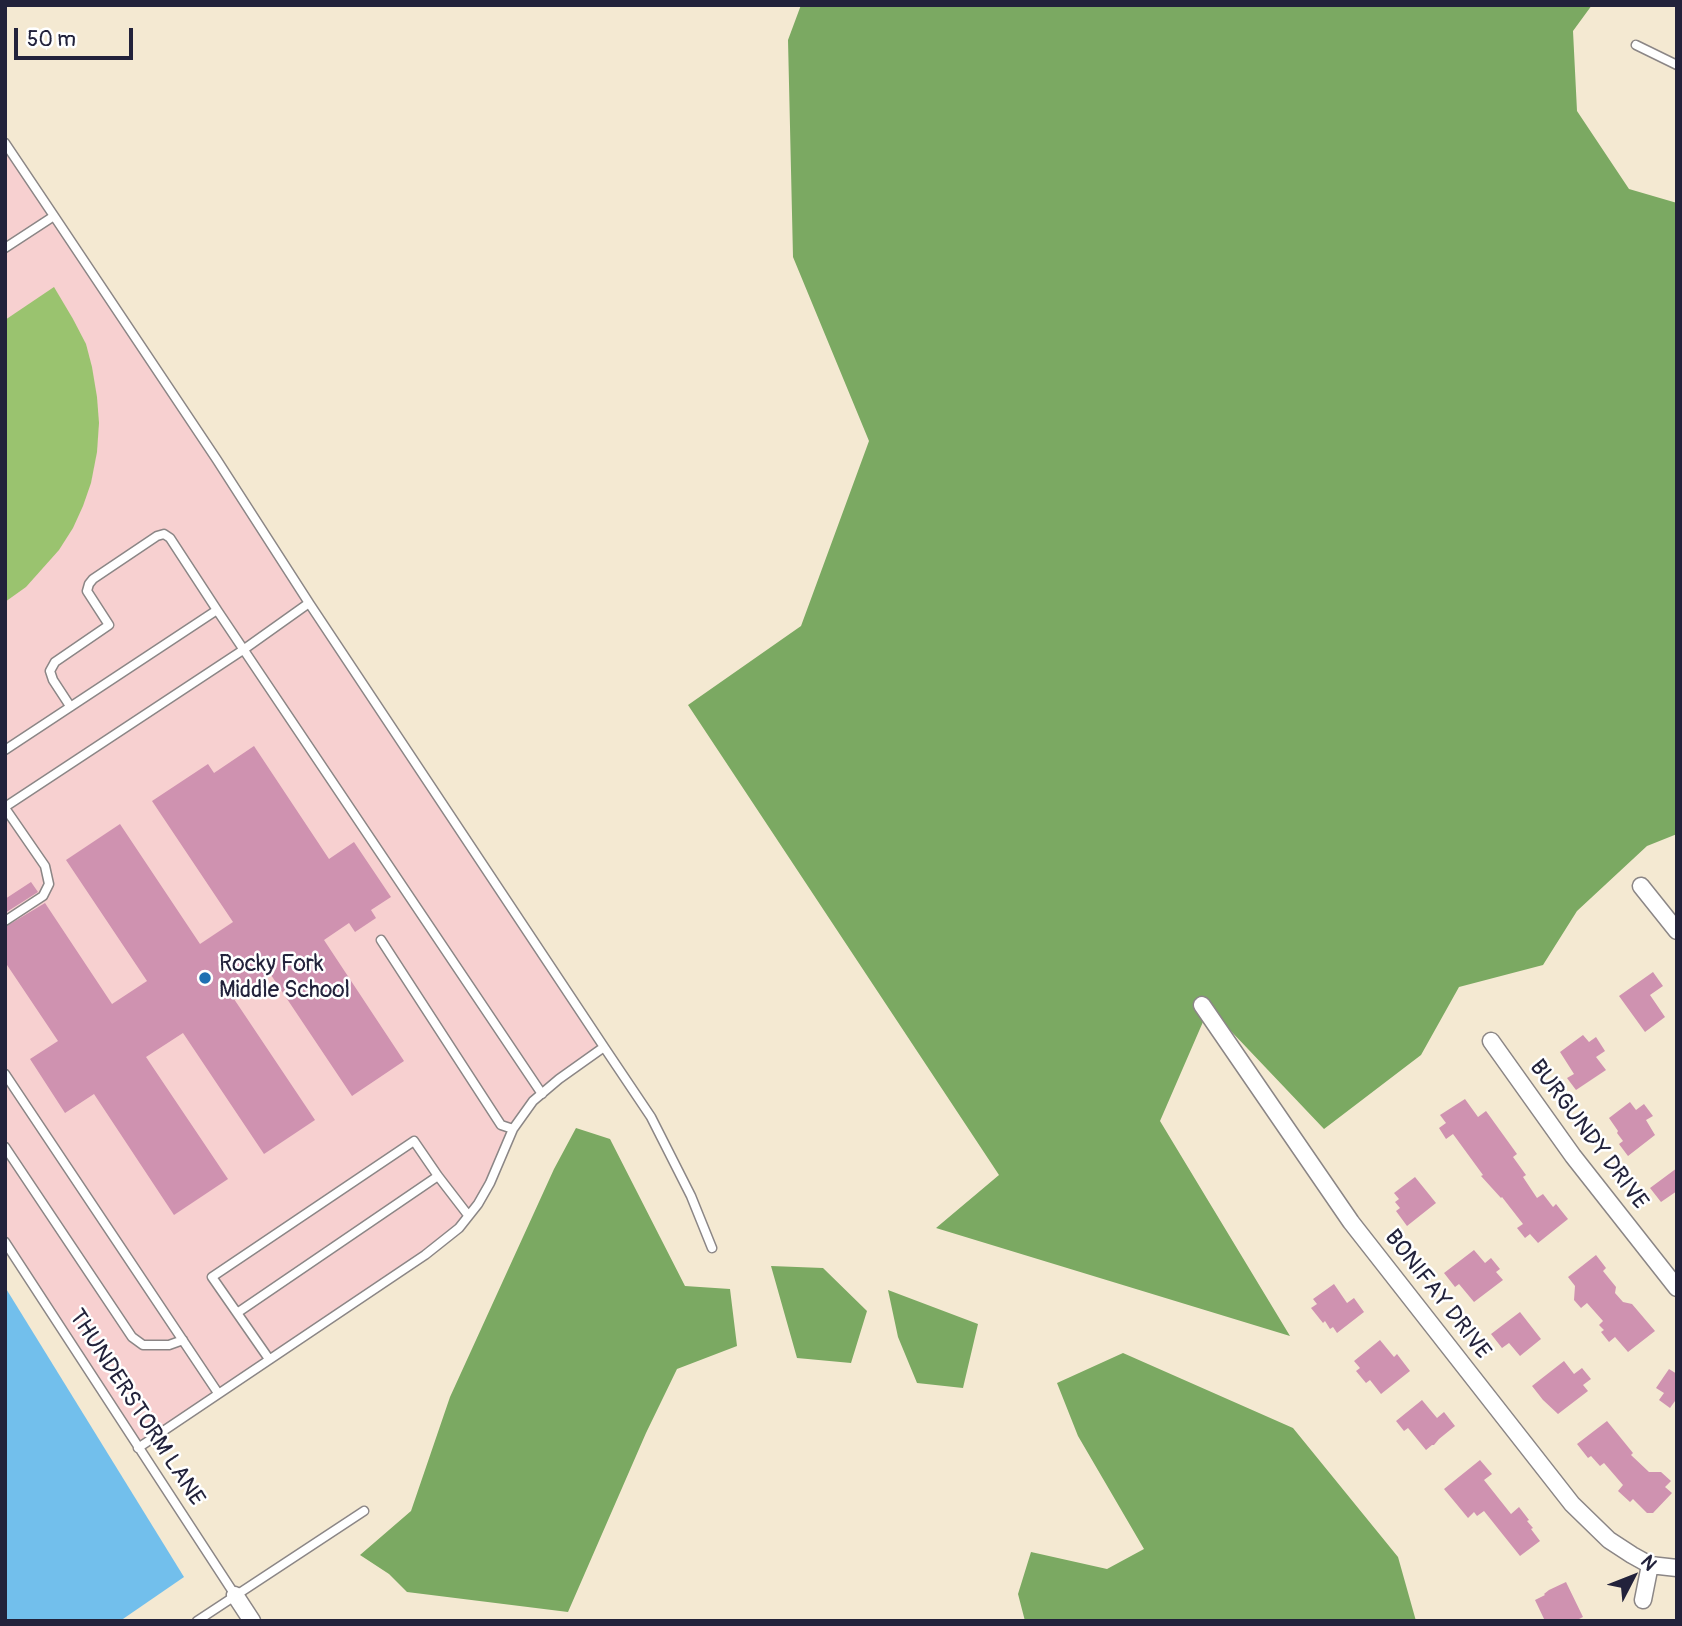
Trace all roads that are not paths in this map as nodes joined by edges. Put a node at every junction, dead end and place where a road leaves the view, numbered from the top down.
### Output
1 (1636, 45) dead end
2 (1677, 65) edge
3 (5, 143) edge
4 (54, 216) junction
5 (5, 248) edge
6 (309, 603) junction
7 (217, 610) junction
8 (243, 650) junction
9 (70, 706) junction
10 (5, 750) edge
11 (5, 807) edge
12 (1642, 886) dead end
13 (5, 921) edge
14 (1677, 932) edge
15 (381, 940) dead end
16 (1202, 1004) dead end
17 (1490, 1041) dead end
18 (604, 1047) junction
19 (5, 1074) edge
20 (542, 1094) junction
21 (513, 1129) junction
22 (5, 1147) edge
23 (438, 1176) junction
24 (468, 1215) junction
25 (5, 1242) edge
26 (712, 1248) dead end
27 (1677, 1288) edge
28 (237, 1313) junction
29 (183, 1340) junction
30 (269, 1359) junction
31 (218, 1393) junction
32 (138, 1448) junction
33 (364, 1511) dead end
34 (1650, 1564) junction
35 (1677, 1568) edge
36 (234, 1595) junction
37 (1643, 1600) dead end
38 (197, 1621) edge
39 (252, 1621) edge

1 - 2 lane
3 - 4 lane
4 - 5 lane
4 - 6 lane
6 - 8 lane
6 - 18 lane
7 - 8 lane
7 - 9 lane
7 - 9 lane
8 - 11 lane
8 - 20 lane
9 - 10 lane
11 - 13 lane
12 - 14 street
15 - 21 lane
16 - 34 street, BONIFAY DRIVE
17 - 27 street, BURGUNDY DRIVE
18 - 20 lane
18 - 26 lane
19 - 29 lane
20 - 21 lane
21 - 24 lane
22 - 29 lane
23 - 24 lane
23 - 28 lane
23 - 28 lane
24 - 30 lane
25 - 32 lane, THUNDERSTORM LANE
28 - 30 lane
29 - 31 lane
30 - 31 lane
31 - 32 lane
32 - 36 lane, THUNDERSTORM LANE
33 - 36 lane
34 - 35 street, BONIFAY DRIVE
34 - 37 street
36 - 38 lane
36 - 39 street

